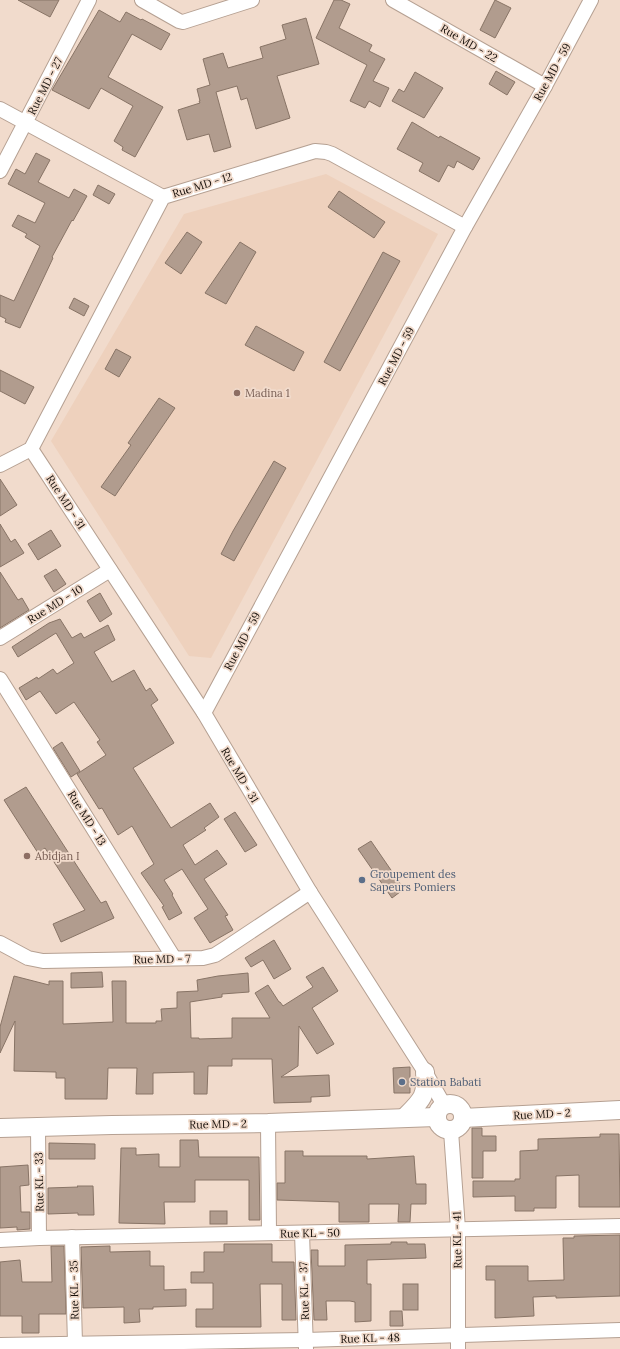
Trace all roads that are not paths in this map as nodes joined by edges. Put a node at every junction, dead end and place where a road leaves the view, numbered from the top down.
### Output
1 (89, 0) edge
2 (142, 0) edge
3 (252, 0) edge
4 (393, 0) edge
5 (591, 0) edge
6 (544, 86) junction
7 (0, 109) edge
8 (26, 123) junction
9 (0, 172) edge
10 (163, 197) junction
11 (465, 227) junction
12 (30, 449) junction
13 (0, 464) edge
14 (110, 570) junction
15 (0, 638) edge
16 (0, 679) edge
17 (204, 713) junction
18 (310, 892) junction
19 (0, 942) edge
20 (174, 958) junction
21 (425, 1072) junction
22 (620, 1110) edge
23 (440, 1111) junction
24 (405, 1118) junction
25 (463, 1118) junction
26 (268, 1123) junction
27 (38, 1127) junction
28 (0, 1128) edge
29 (450, 1131) junction
30 (620, 1226) edge
31 (458, 1229) junction
32 (269, 1233) junction
33 (302, 1233) junction
34 (72, 1237) junction
35 (39, 1238) junction
36 (0, 1240) edge
37 (620, 1330) edge
38 (458, 1334) junction
39 (75, 1343) junction
40 (0, 1345) edge
41 (306, 1345) edge
42 (94, 1346) edge
43 (458, 1349) edge

1 - 8 street, Rue MD - 27
2 - 3 street
4 - 6 street, Rue MD - 22
5 - 6 street, Rue MD - 59
6 - 11 street, Rue MD - 59
7 - 8 street
8 - 9 street, Rue MD - 27
8 - 10 street
10 - 11 street, Rue MD - 12
10 - 12 street, Rue MD - 12
11 - 17 street, Rue MD - 59
12 - 13 street
12 - 14 street, Rue MD - 31
14 - 15 street, Rue MD - 10
14 - 17 street, Rue MD - 31
16 - 20 street, Rue MD - 13
17 - 18 street, Rue MD - 31
18 - 20 street, Rue MD - 7
18 - 21 street, Rue MD - 31
19 - 20 street, Rue MD - 7
21 - 23 street, Rue MD - 31
21 - 24 street
22 - 25 street, Rue MD - 2
23 - 24 street, Rue MD - 2
23 - 25 street
23 - 29 street
24 - 26 street, Rue MD - 2
25 - 29 street
26 - 27 street, Rue MD - 2
26 - 32 street
27 - 28 street, Rue MD - 2
27 - 35 street, Rue KL - 33
29 - 31 street, Rue KL - 41
30 - 31 street, Rue KL - 50
31 - 33 street, Rue KL - 50
31 - 38 street, Rue KL - 41
32 - 33 street, Rue KL - 50
32 - 34 street, Rue KL - 50
33 - 41 street, Rue KL - 37
34 - 35 street, Rue KL - 50
34 - 39 street, Rue KL - 35
35 - 36 street, Rue KL - 50
37 - 38 street, Rue KL - 48
38 - 41 street, Rue KL - 48
38 - 43 street, Rue KL - 41
39 - 40 street, Rue KL - 48
39 - 42 street, Rue KL - 48
41 - 42 street, Rue KL - 48

